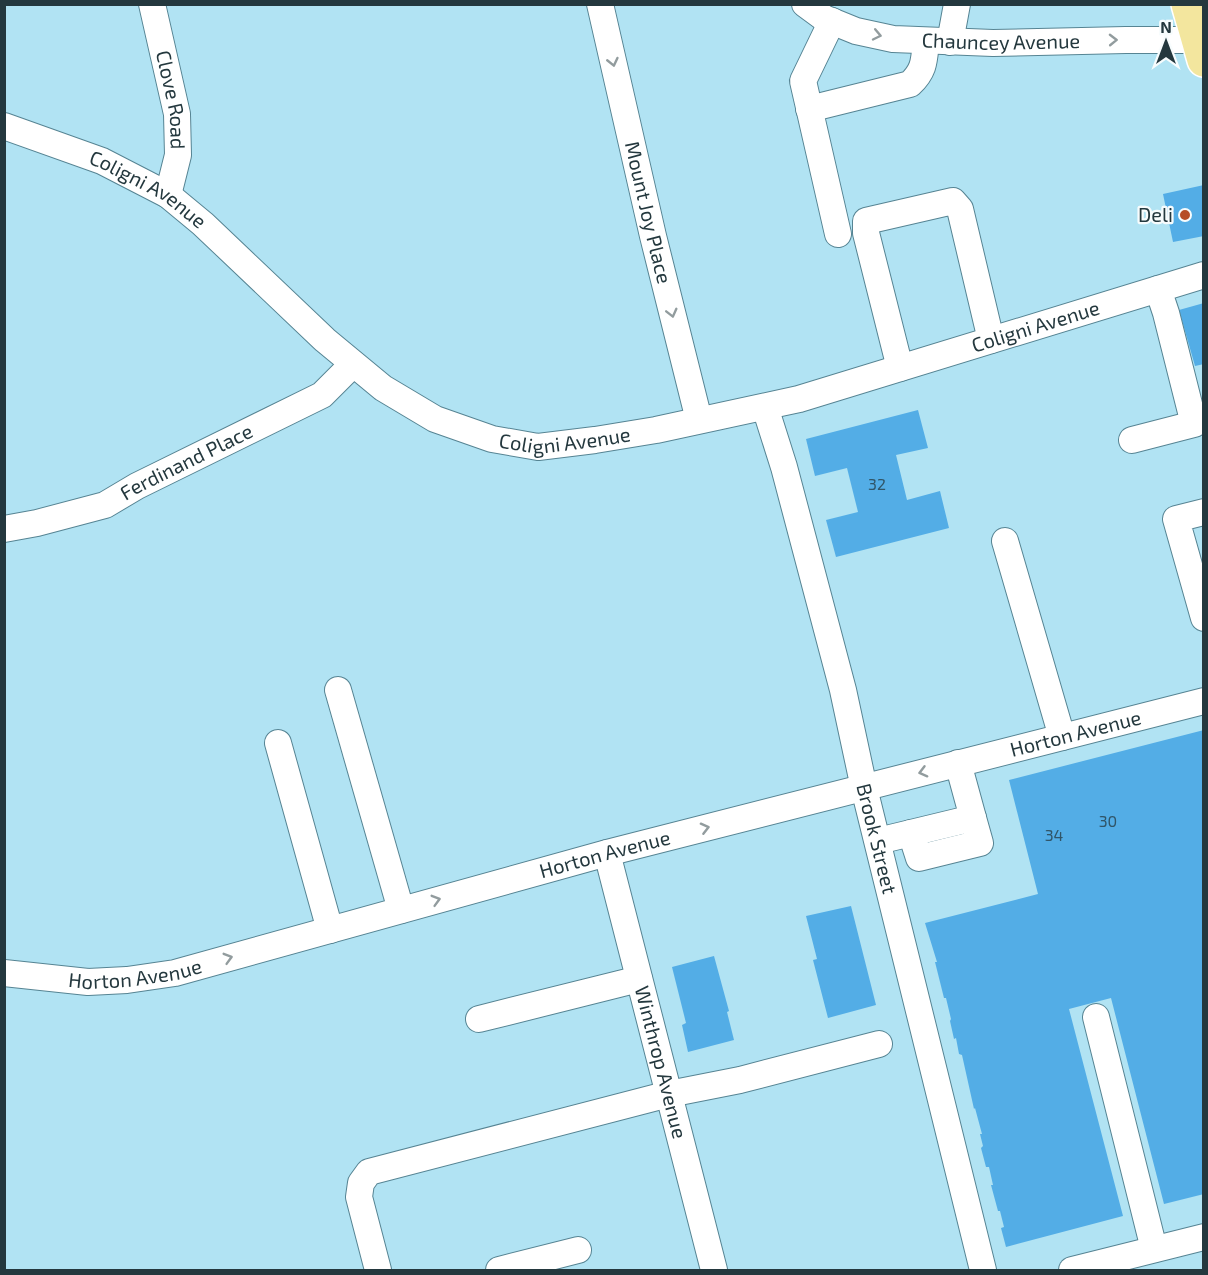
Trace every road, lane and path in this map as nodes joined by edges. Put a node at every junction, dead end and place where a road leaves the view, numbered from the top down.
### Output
1 (152, 4) edge
2 (600, 4) edge
3 (805, 4) edge
4 (957, 4) edge
5 (1188, 4) edge
6 (832, 21) junction
7 (938, 41) junction
8 (1201, 46) edge
9 (809, 109) junction
10 (4, 126) edge
11 (168, 195) junction
12 (838, 234) dead end
13 (1203, 275) edge
14 (1158, 290) junction
15 (991, 340) junction
16 (353, 364) junction
17 (900, 368) junction
18 (765, 406) junction
19 (699, 420) junction
20 (1132, 440) dead end
21 (1203, 512) edge
22 (4, 529) edge
23 (1005, 541) dead end
24 (1203, 618) edge
25 (338, 690) dead end
26 (1203, 701) edge
27 (1062, 737) junction
28 (278, 743) dead end
29 (958, 763) junction
30 (864, 788) junction
31 (878, 841) junction
32 (607, 852) junction
33 (400, 910) junction
34 (330, 930) junction
35 (4, 973) edge
36 (639, 979) junction
37 (1096, 1017) dead end
38 (479, 1020) dead end
39 (879, 1044) dead end
40 (669, 1094) junction
41 (1203, 1237) edge
42 (579, 1250) dead end
43 (1154, 1250) junction
44 (378, 1270) edge
45 (499, 1270) edge
46 (714, 1270) edge
47 (983, 1270) edge
48 (1072, 1270) edge

1 - 11 street, Clove Road
2 -> 19 street, Mount Joy Place
3 - 6 street, Chauncey Avenue
4 - 7 street
5 - 8 main road
6 -> 7 street, Chauncey Avenue
6 - 9 street
7 -> 8 street, Chauncey Avenue
7 - 9 street
9 - 12 street
10 - 11 street, Coligni Avenue
11 - 16 street, Coligni Avenue
13 - 14 street, Coligni Avenue
14 - 15 street, Coligni Avenue
14 - 20 street
15 - 17 street, Coligni Avenue
15 - 17 street
16 - 19 street, Coligni Avenue
16 - 22 street, Ferdinand Place
17 - 18 street, Coligni Avenue
18 - 19 street, Coligni Avenue
18 - 30 street, Brook Street
21 - 24 street
23 - 27 street
25 - 33 street
26 - 27 street, Horton Avenue
27 - 29 street, Horton Avenue
28 - 34 street
29 -> 30 street, Horton Avenue
29 - 31 street
30 - 31 street, Brook Street
32 -> 30 street, Horton Avenue
31 - 47 street, Brook Street
33 -> 32 street, Horton Avenue
32 - 36 street, Winthrop Avenue
33 - 34 street, Horton Avenue
35 -> 34 street, Horton Avenue
36 - 38 street
36 - 40 street, Winthrop Avenue
37 - 43 street
39 - 40 street
40 - 44 street
40 - 46 street, Winthrop Avenue
41 - 43 street
42 - 45 street
43 - 48 street

